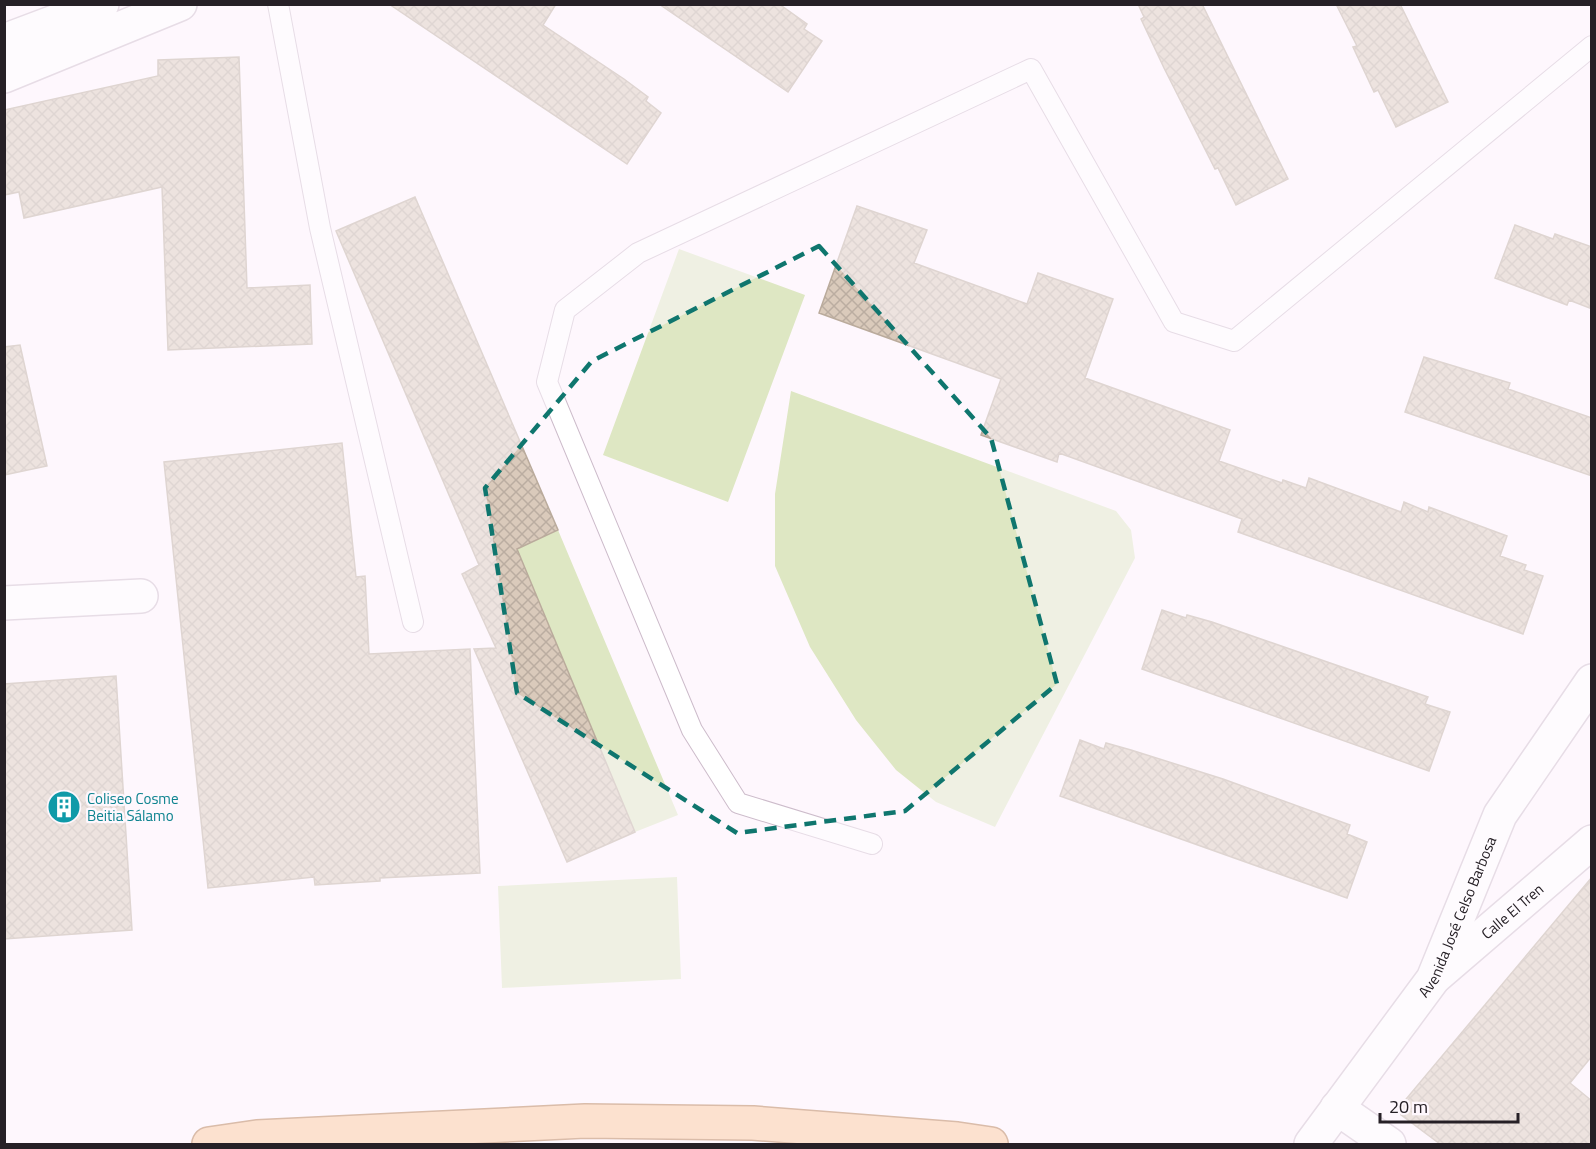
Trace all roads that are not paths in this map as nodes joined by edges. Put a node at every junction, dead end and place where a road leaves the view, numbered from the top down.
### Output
1 (102, 4) edge
2 (180, 4) edge
3 (278, 4) edge
4 (4, 41) edge
5 (1592, 46) edge
6 (4, 76) edge
7 (141, 596) dead end
8 (4, 603) edge
9 (412, 622) dead end
10 (1592, 681) edge
11 (1592, 842) edge
12 (872, 844) dead end
13 (1433, 979) junction
14 (1337, 1108) junction
15 (209, 1144) edge
16 (991, 1144) edge
17 (1311, 1144) edge
18 (1389, 1144) edge

1 - 4 main road
2 - 6 main road
3 - 9 lane
5 - 12 lane
7 - 8 main road
10 - 13 main road, Avenida José Celso Barbosa
11 - 13 main road, Calle El Tren
13 - 14 main road, Avenida José Celso Barbosa
14 - 17 main road, Avenida José Celso Barbosa
14 - 18 main road
15 - 16 main road

